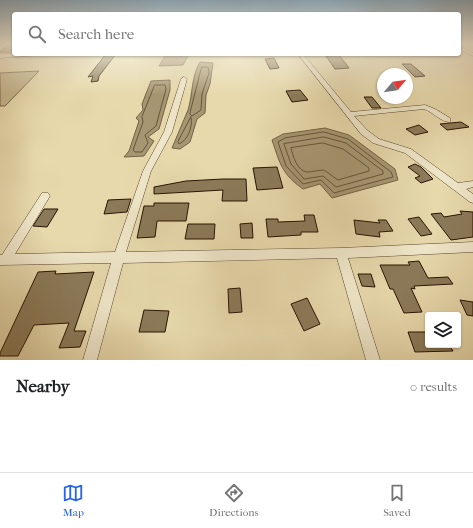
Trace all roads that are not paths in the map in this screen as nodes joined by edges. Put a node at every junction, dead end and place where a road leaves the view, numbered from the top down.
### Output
1 (306, 61) edge
2 (184, 79) dead end
3 (350, 114) junction
4 (446, 120) dead end
5 (473, 184) edge
6 (457, 187) junction
7 (45, 196) dead end
8 (473, 199) edge
9 (473, 247) edge
10 (341, 253) junction
11 (119, 257) junction
12 (2, 260) edge
13 (90, 360) edge
14 (373, 360) edge

1 - 3 street
2 - 11 street
3 - 4 street
3 - 6 street
5 - 6 street
6 - 8 street
7 - 12 street
9 - 10 street
10 - 11 street
10 - 14 street
11 - 12 street
11 - 13 street

